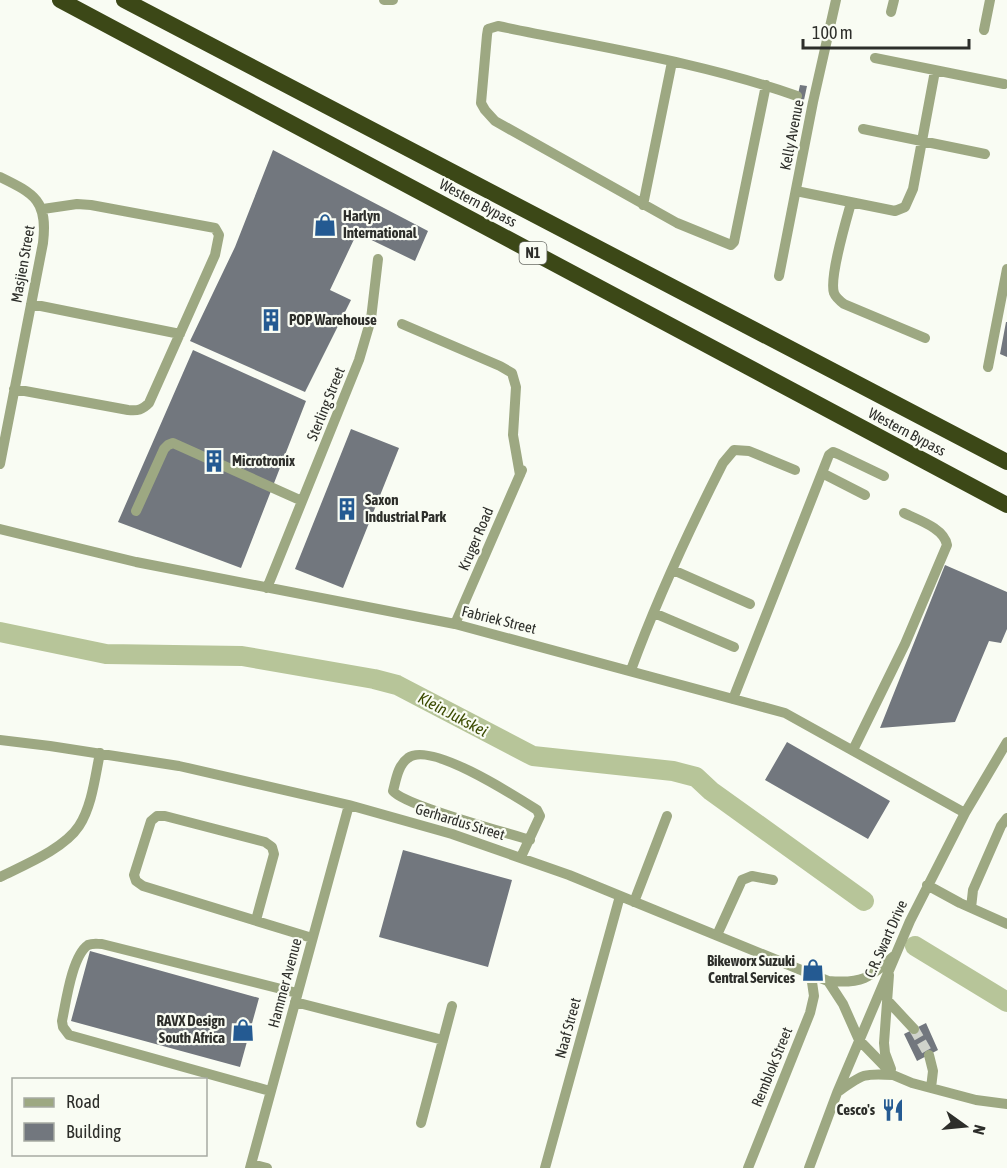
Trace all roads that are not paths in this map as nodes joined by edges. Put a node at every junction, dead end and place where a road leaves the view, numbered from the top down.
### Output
1 (60, 0) edge
2 (124, 0) edge
3 (384, 0) edge
4 (393, 0) edge
5 (836, 0) edge
6 (894, 0) edge
7 (990, 0) edge
8 (891, 12) dead end
9 (984, 30) dead end
10 (875, 58) dead end
11 (672, 62) junction
12 (936, 70) junction
13 (1004, 84) dead end
14 (766, 85) junction
15 (805, 99) junction
16 (863, 129) dead end
17 (921, 141) junction
18 (985, 154) dead end
19 (0, 177) edge
20 (796, 191) junction
21 (851, 203) junction
22 (643, 205) junction
23 (43, 210) junction
24 (378, 259) dead end
25 (1007, 269) edge
26 (779, 276) dead end
27 (31, 304) junction
28 (402, 324) dead end
29 (180, 334) junction
30 (925, 338) dead end
31 (988, 367) dead end
32 (14, 389) junction
33 (1007, 462) edge
34 (0, 464) edge
35 (795, 470) dead end
36 (822, 473) junction
37 (884, 476) dead end
38 (866, 495) dead end
39 (302, 501) junction
40 (1007, 505) edge
41 (136, 511) dead end
42 (904, 513) dead end
43 (0, 529) edge
44 (673, 570) junction
45 (267, 588) junction
46 (750, 604) dead end
47 (654, 613) junction
48 (455, 624) junction
49 (734, 647) dead end
50 (631, 670) junction
51 (733, 699) junction
52 (0, 740) edge
53 (1007, 742) edge
54 (853, 750) junction
55 (100, 753) junction
56 (349, 806) junction
57 (965, 813) junction
58 (667, 816) dead end
59 (1007, 818) edge
60 (530, 840) junction
61 (521, 858) junction
62 (0, 877) edge
63 (773, 880) dead end
64 (927, 885) junction
65 (620, 896) junction
66 (634, 902) junction
67 (971, 908) junction
68 (256, 920) junction
69 (1007, 924) edge
70 (717, 935) junction
71 (312, 938) junction
72 (892, 960) junction
73 (811, 975) junction
74 (828, 981) junction
75 (296, 997) junction
76 (887, 1000) junction
77 (453, 1006) dead end
78 (914, 1029) tunnel mouth
79 (859, 1040) junction
80 (443, 1041) junction
81 (929, 1055) tunnel mouth
82 (893, 1075) junction
83 (932, 1088) junction
84 (270, 1091) junction
85 (837, 1093) junction
86 (1007, 1104) edge
87 (421, 1123) dead end
88 (811, 1163) edge
89 (250, 1166) edge
90 (267, 1168) edge
91 (545, 1168) edge
92 (748, 1168) edge
93 (800, 1168) edge

1 - 40 highway, Western Bypass / N1
2 - 33 highway, Western Bypass / N1
3 - 4 street
5 - 15 street, Kelly Avenue
6 - 8 street
7 - 9 street
10 - 12 street
11 - 14 street
11 - 22 street
11 - 22 street
12 - 13 street
12 - 17 street
14 - 15 street
14 - 22 street
15 - 20 street, Kelly Avenue
16 - 17 street
17 - 18 street
17 - 21 street
19 - 23 street
20 - 21 street
20 - 26 street, Kelly Avenue
21 - 30 street
23 - 27 street, Masjien Street
23 - 29 street
24 - 39 street, Sterling Street
25 - 31 street
27 - 29 street
27 - 32 street, Masjien Street
28 - 48 street, Kruger Road
29 - 32 street
32 - 34 street, Masjien Street
35 - 44 street
36 - 37 street
36 - 38 street
36 - 51 street
39 - 41 street
39 - 45 street, Sterling Street
42 - 54 street
43 - 45 street, Fabriek Street
44 - 46 street
44 - 47 street
45 - 48 street, Fabriek Street
47 - 49 street
47 - 50 street
48 - 50 street, Fabriek Street
50 - 51 street, Fabriek Street
51 - 54 street, Fabriek Street
52 - 55 street, Gerhardus Street
53 - 57 street, C.R. Swart Drive
54 - 57 street, Fabriek Street
55 - 56 street, Gerhardus Street
55 - 62 street
56 - 61 street, Gerhardus Street
56 - 71 street, Hammer Avenue
57 - 64 street, C.R. Swart Drive
58 - 66 street
59 - 67 street
60 - 60 street
60 - 61 street
61 - 65 street, Gerhardus Street
63 - 70 street
64 - 67 street
64 - 72 street, C.R. Swart Drive
65 - 66 street, Gerhardus Street
65 - 91 street, Naaf Street
66 - 70 street, Gerhardus Street
67 - 69 street
68 - 68 street
68 - 71 street
70 - 73 street, Gerhardus Street
71 - 75 street, Hammer Avenue
72 - 74 street
72 - 76 street
72 - 79 street, C.R. Swart Drive
73 - 74 street, Gerhardus Street
73 - 92 street, Remblok Street
74 - 79 street
75 - 80 street
75 - 84 street, Hammer Avenue
75 - 84 street
76 - 78 street
76 - 82 street
77 - 80 street
79 - 82 street
79 - 85 street, C.R. Swart Drive
80 - 87 street
81 - 83 street
82 - 83 street
82 - 85 street
83 - 86 street
84 - 89 street, Hammer Avenue
85 - 88 street, C.R. Swart Drive
88 - 93 street, C.R. Swart Drive
89 - 90 street

